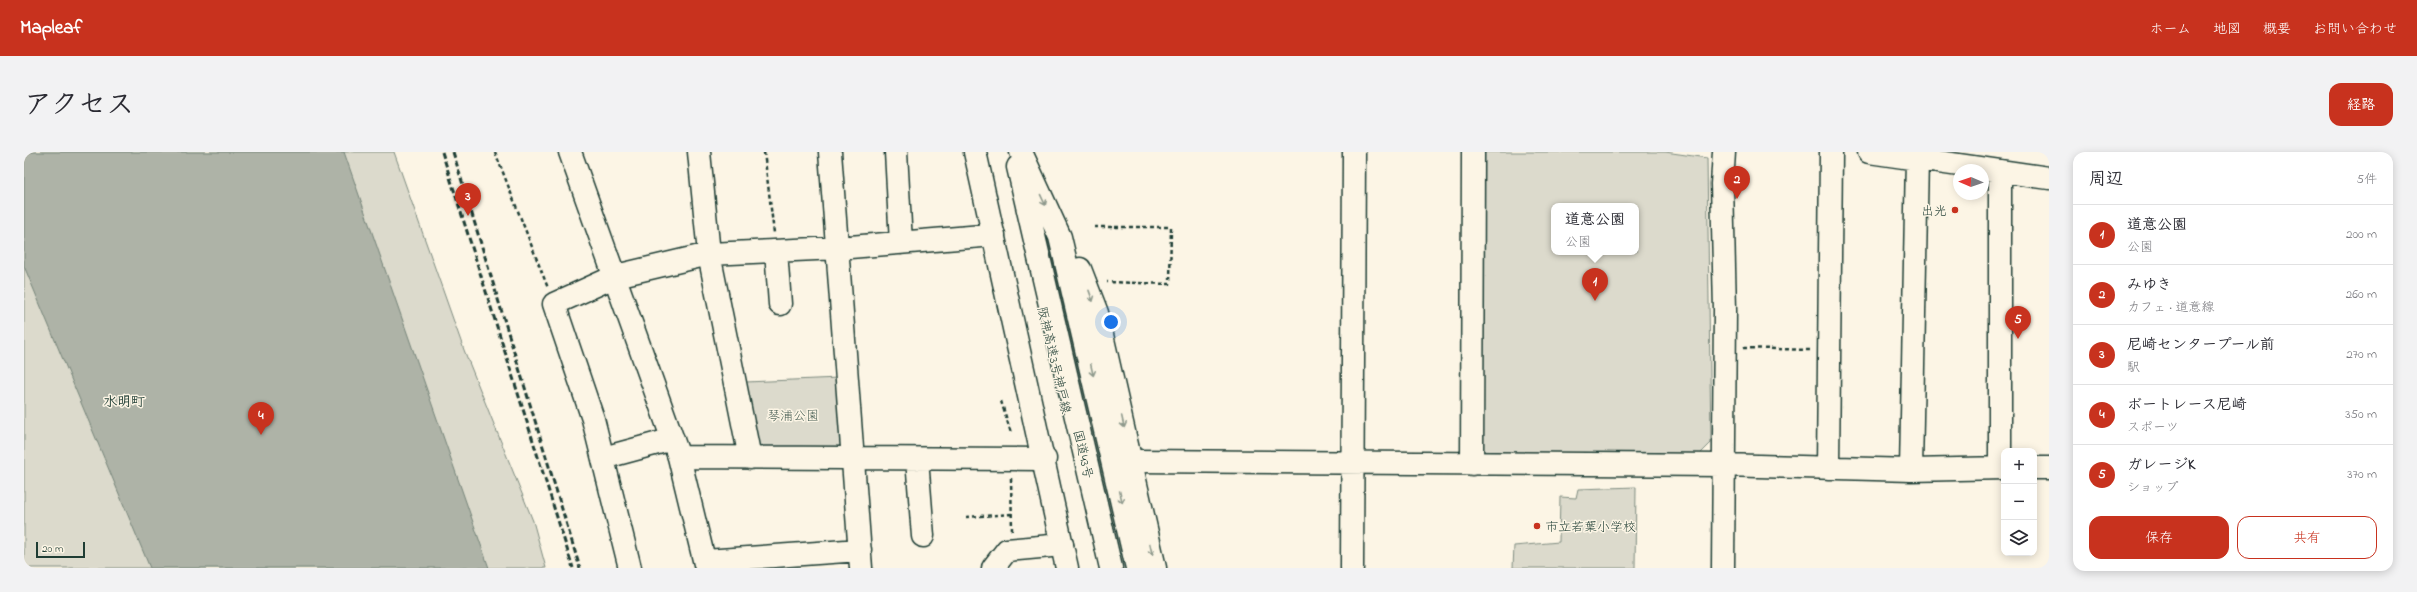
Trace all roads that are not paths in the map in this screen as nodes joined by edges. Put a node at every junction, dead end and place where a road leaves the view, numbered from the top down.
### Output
1 (570, 152) edge
2 (699, 152) edge
3 (830, 152) edge
4 (896, 152) edge
5 (975, 152) edge
6 (983, 152) edge
7 (1007, 152) edge
8 (1014, 152) edge
9 (1021, 152) edge
10 (1354, 152) edge
11 (1473, 152) edge
12 (1724, 152) edge
13 (1831, 152) edge
14 (1869, 152) edge
15 (1917, 158) junction
16 (2000, 171) junction
17 (2049, 178) edge
18 (994, 235) junction
19 (1060, 237) junction
20 (901, 243) junction
21 (838, 248) junction
22 (776, 251) junction
23 (709, 254) junction
24 (616, 276) junction
25 (780, 304) dead end
26 (676, 448) junction
27 (2002, 448) edge
28 (603, 458) junction
29 (750, 458) junction
30 (854, 458) junction
31 (917, 459) junction
32 (1044, 459) junction
33 (1132, 461) junction
34 (1352, 463) junction
35 (1472, 464) junction
36 (1723, 465) junction
37 (1828, 468) junction
38 (2001, 468) edge
39 (2037, 468) edge
40 (2049, 468) edge
41 (1911, 470) junction
42 (923, 536) dead end
43 (861, 559) edge
44 (1067, 561) edge
45 (705, 565) edge
46 (630, 568) edge
47 (993, 568) edge
48 (1103, 568) edge
49 (1111, 568) edge
50 (1137, 568) edge
51 (1155, 568) edge
52 (1352, 568) edge
53 (1723, 568) edge

1 - 24 main road
2 - 23 main road
3 - 21 main road
4 - 20 main road
5 - 18 main road
6 - 44 main road, 阪神高速3号神戸線
7 - 48 main road, 阪神高速3号神戸線
8 - 49 main road, 国道43号
9 -> 19 main road
10 - 34 main road
11 - 35 main road
12 - 36 main road
13 - 37 main road
14 - 15 main road
15 - 16 main road
15 - 41 main road
16 - 17 main road
16 - 27 main road
18 - 20 main road
18 - 32 main road
19 -> 33 main road
19 -> 50 main road
20 - 21 main road
21 - 22 main road
21 - 30 main road
22 - 23 main road
22 - 25 main road
23 - 24 main road
23 - 29 main road
24 - 26 main road
24 - 28 main road
26 - 28 main road
26 - 29 main road
26 - 45 main road
28 - 46 main road
29 - 30 main road
30 - 31 main road
30 - 43 main road
31 - 32 main road
31 - 42 main road
32 - 44 main road
33 - 34 main road
33 -> 51 main road
34 - 35 main road
34 - 52 main road
35 - 36 main road
36 - 37 main road
36 - 53 main road
37 - 41 main road
38 - 41 main road
39 - 40 main road
43 - 45 main road
44 - 47 main road

